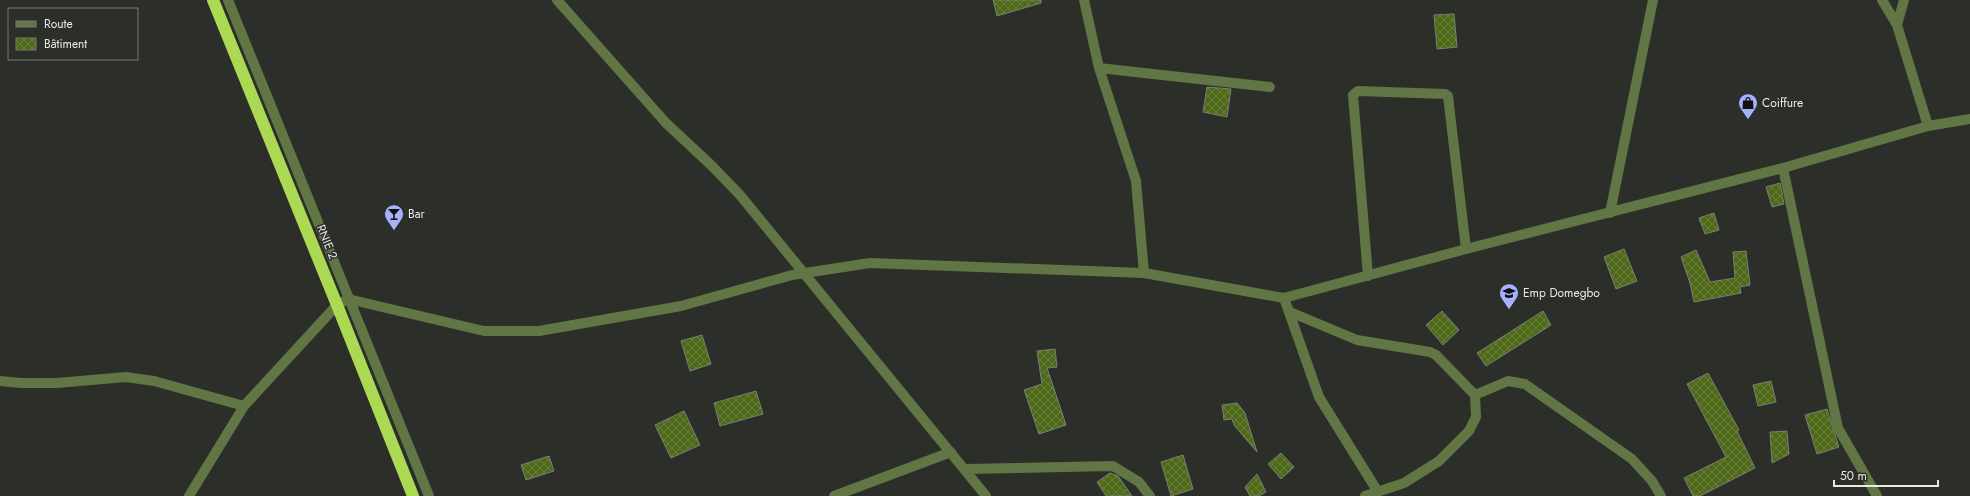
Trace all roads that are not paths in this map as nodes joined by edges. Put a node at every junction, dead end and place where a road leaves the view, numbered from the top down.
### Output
1 (213, 0) edge
2 (228, 0) edge
3 (557, 0) edge
4 (1084, 0) edge
5 (1653, 0) edge
6 (1882, 0) edge
7 (1904, 0) edge
8 (1897, 25) junction
9 (1099, 68) junction
10 (1270, 87) dead end
11 (1970, 119) edge
12 (1928, 126) junction
13 (1783, 168) junction
14 (1610, 213) junction
15 (1466, 249) junction
16 (804, 273) junction
17 (1144, 274) junction
18 (1368, 276) junction
19 (1284, 298) junction
20 (348, 299) junction
21 (337, 305) junction
22 (1290, 312) junction
23 (0, 381) edge
24 (1474, 394) junction
25 (244, 406) junction
26 (951, 452) junction
27 (965, 469) junction
28 (1378, 492) junction
29 (189, 496) edge
30 (412, 496) edge
31 (429, 496) edge
32 (834, 496) edge
33 (986, 496) edge
34 (1150, 496) edge
35 (1365, 496) edge
36 (1661, 496) edge
37 (1877, 496) edge

1 - 21 highway, RNIE 2 / RNIE 2
2 - 20 street
3 - 16 street
4 - 9 street
5 - 14 street
6 - 8 street
7 - 8 street
8 - 12 street
9 - 10 street
9 - 17 street
11 - 12 street
12 - 13 street
13 - 14 street
13 - 37 street
14 - 15 street
15 - 18 street
15 - 18 street
16 - 17 street
16 - 20 street
16 - 26 street
17 - 19 street
18 - 19 street
19 - 22 street
20 - 21 street
20 - 31 street
21 - 25 street
21 - 30 highway, RNIE 2 / RNIE 2
22 - 24 street
22 - 28 street
23 - 25 street
24 - 28 street
24 - 36 street
25 - 29 street
26 - 27 street
26 - 32 street
27 - 33 street
27 - 34 street
28 - 35 street

